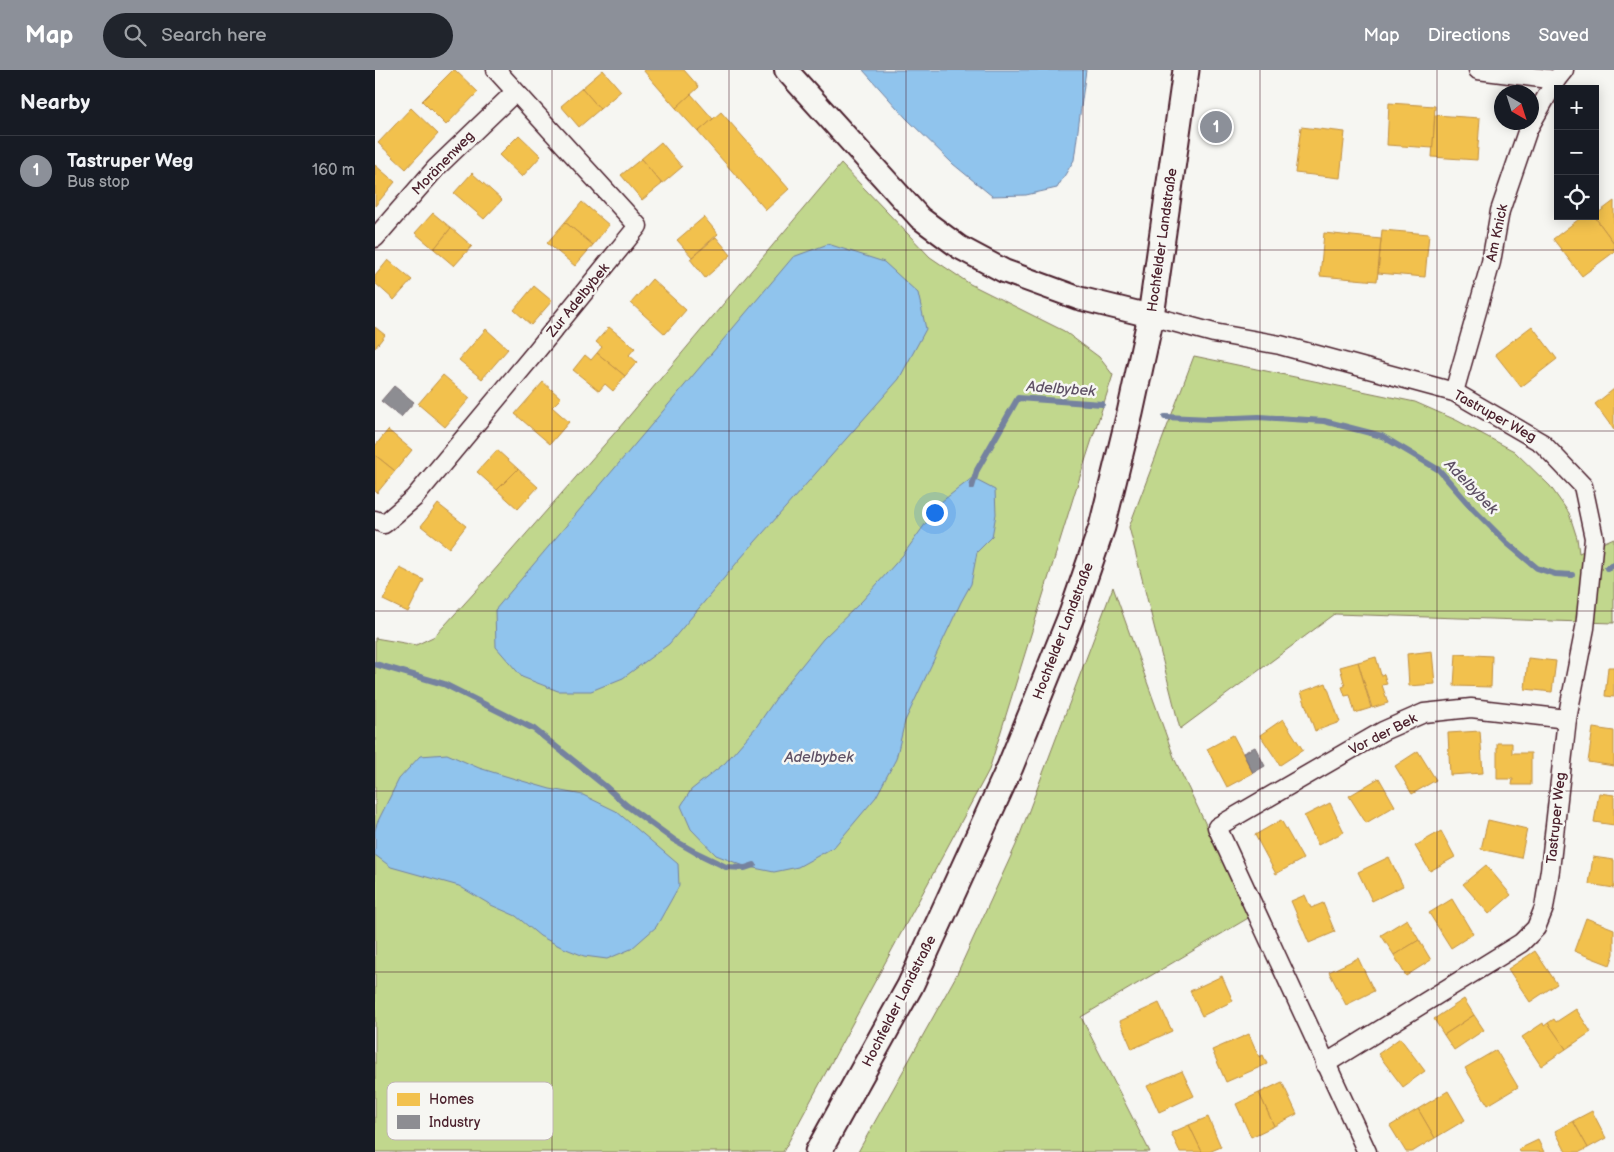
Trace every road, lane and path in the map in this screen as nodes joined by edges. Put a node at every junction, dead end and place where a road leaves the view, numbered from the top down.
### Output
1 (496, 70) edge
2 (786, 70) edge
3 (1186, 70) edge
4 (1478, 70) edge
5 (1560, 75) edge
6 (515, 92) junction
7 (375, 238) edge
8 (1151, 316) junction
9 (1454, 392) junction
10 (375, 520) edge
11 (1567, 720) junction
12 (1325, 1064) junction
13 (818, 1152) edge
14 (1367, 1152) edge

1 - 6 street, Zur Adelbybek
2 - 8 street, Tastruper Weg
3 - 8 main road, Hochfelder Landstraße
4 - 5 street, Am Knick
5 - 9 street, Am Knick
6 - 7 street, Moränenweg
6 - 10 street, Zur Adelbybek
8 - 9 street, Tastruper Weg
8 - 13 main road, Hochfelder Landstraße
9 - 11 street, Tastruper Weg
11 - 12 street, Tastruper Weg
11 - 12 street, Vor der Bek
12 - 14 street

